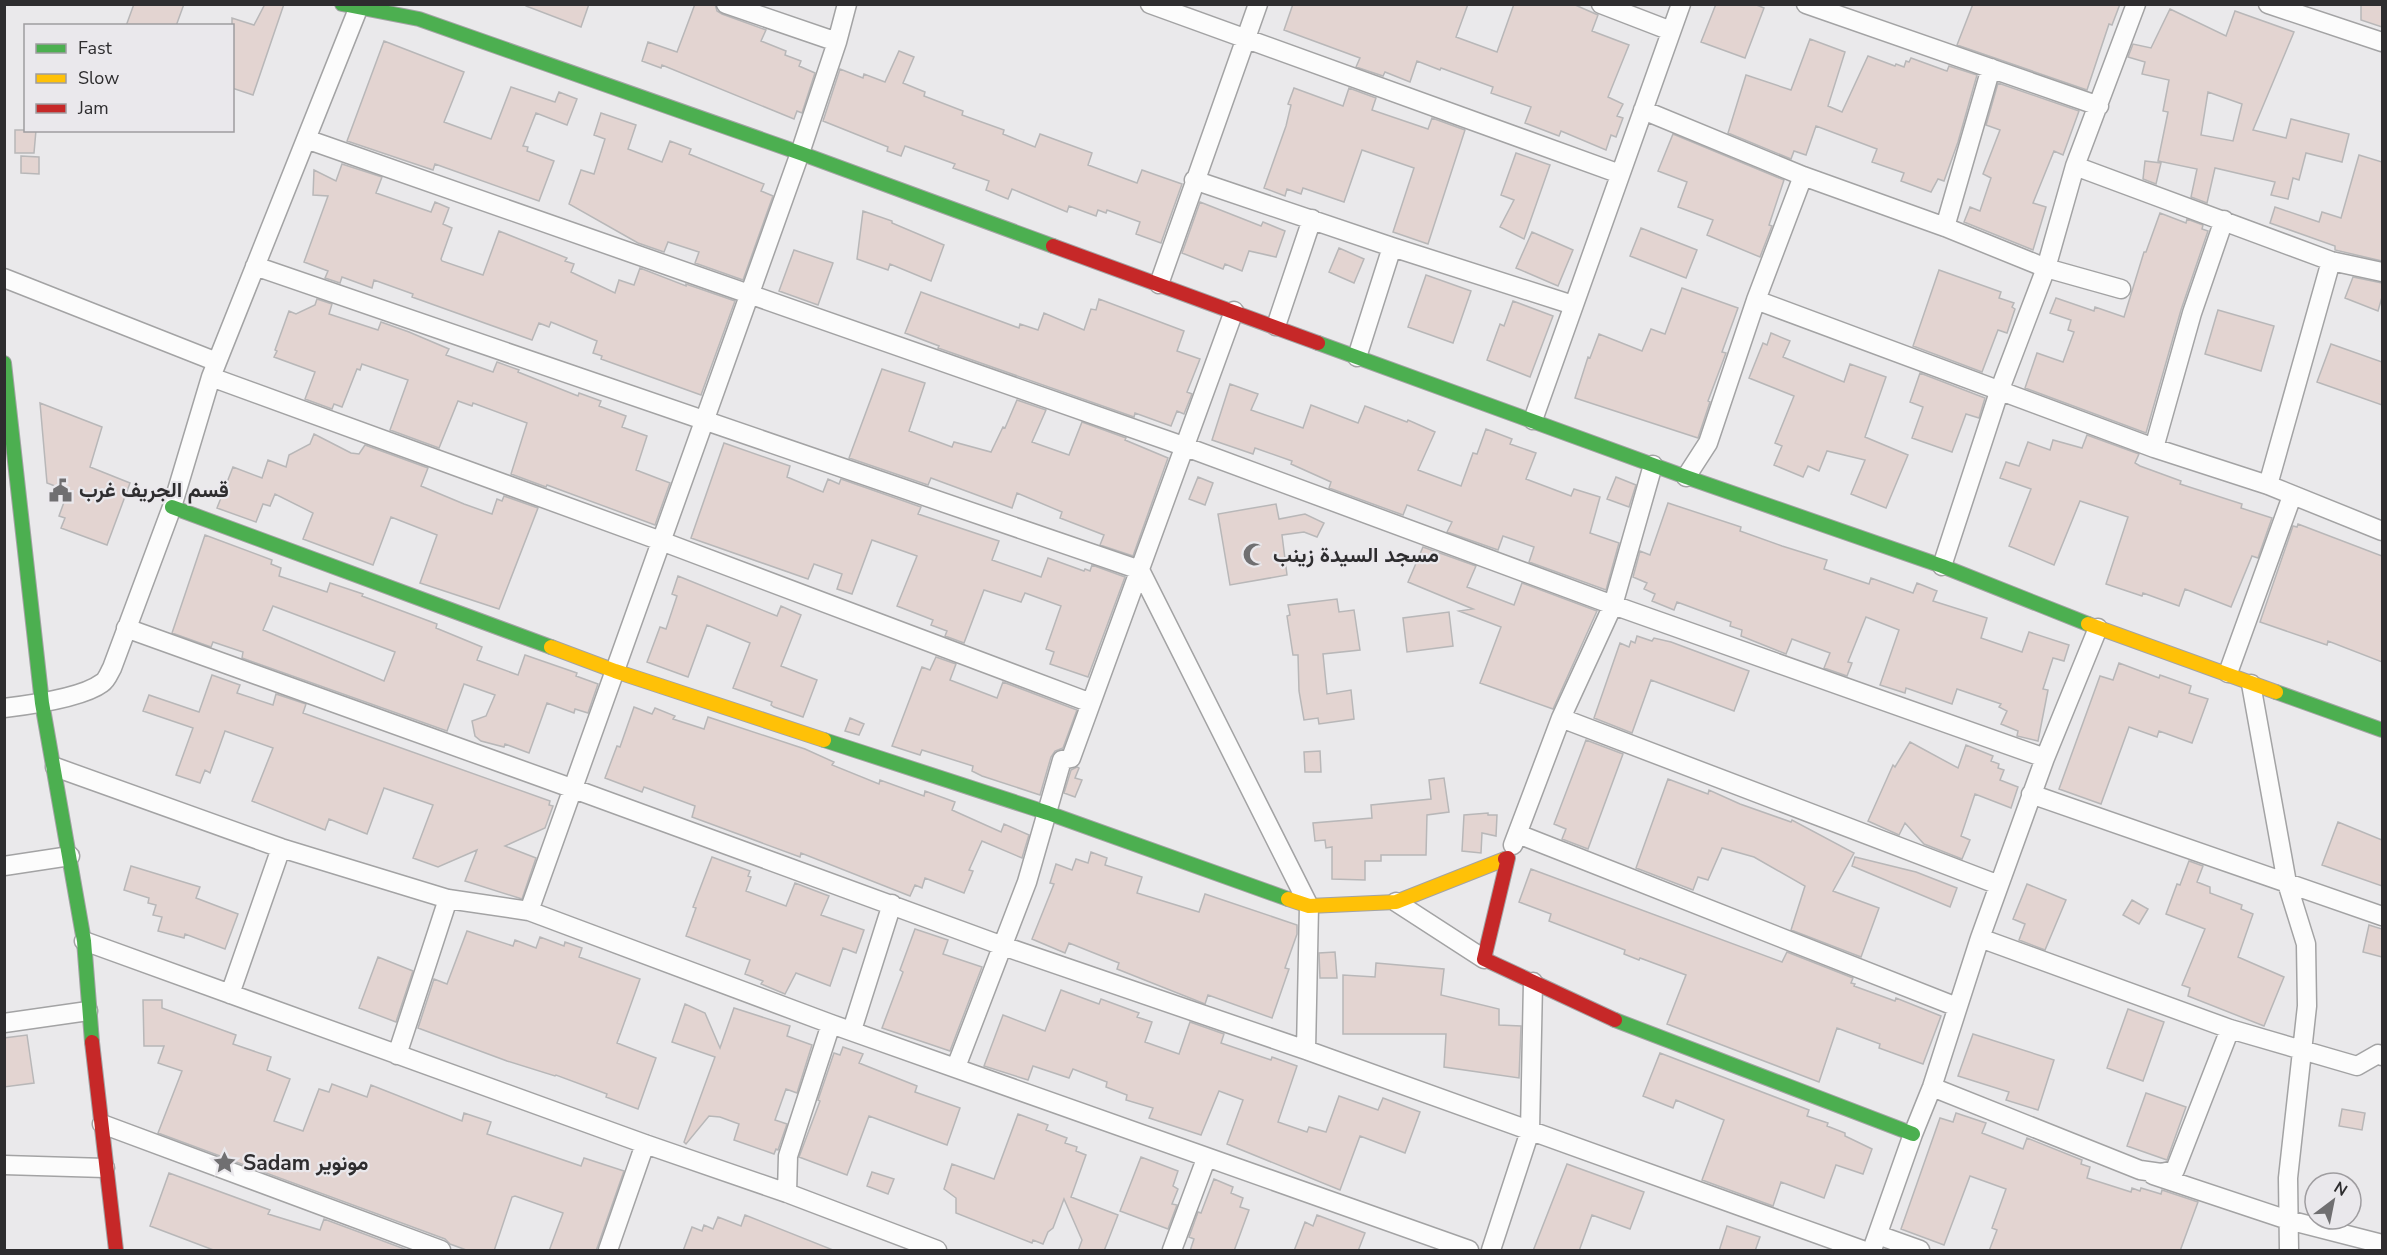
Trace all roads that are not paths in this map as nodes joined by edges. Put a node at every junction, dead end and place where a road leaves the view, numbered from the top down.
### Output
1 (726, 4) edge
2 (847, 4) edge
3 (1150, 4) edge
4 (1258, 4) edge
5 (1601, 4) edge
6 (1681, 4) edge
7 (1806, 4) edge
8 (2136, 4) edge
9 (2268, 4) edge
10 (354, 6) edge
11 (2288, 8) edge
12 (1671, 31) junction
13 (1247, 39) junction
14 (837, 42) junction
15 (2382, 42) edge
16 (1991, 68) junction
17 (2099, 106) junction
18 (1643, 110) junction
19 (306, 139) junction
20 (800, 153) junction
21 (2075, 165) junction
22 (1620, 174) junction
23 (1803, 176) junction
24 (1194, 180) junction
25 (1312, 219) junction
26 (2224, 220) junction
27 (1945, 227) junction
28 (1392, 247) junction
29 (2331, 261) junction
30 (255, 266) junction
31 (2046, 268) junction
32 (2382, 272) edge
33 (4, 278) edge
34 (1160, 284) junction
35 (2121, 289) dead end
36 (750, 295) junction
37 (1756, 300) junction
38 (1573, 305) junction
39 (1234, 311) junction
40 (1276, 326) junction
41 (1357, 357) junction
42 (4, 363) edge
43 (214, 369) junction
44 (2000, 389) junction
45 (706, 420) junction
46 (1533, 420) junction
47 (1186, 447) junction
48 (2154, 448) junction
49 (1653, 465) junction
50 (1686, 477) junction
51 (2268, 485) junction
52 (2292, 496) junction
53 (172, 507) junction
54 (12, 508) edge
55 (2382, 531) edge
56 (662, 542) junction
57 (1942, 566) junction
58 (1140, 570) junction
59 (1613, 605) junction
60 (126, 628) junction
61 (2098, 628) junction
62 (615, 671) junction
63 (2228, 674) junction
64 (2251, 684) junction
65 (42, 703) junction
66 (1091, 703) junction
67 (4, 708) edge
68 (1561, 718) junction
69 (2382, 730) edge
70 (2045, 758) junction
71 (55, 767) junction
72 (574, 789) junction
73 (2031, 794) junction
74 (1048, 813) junction
75 (1518, 834) junction
76 (281, 848) junction
77 (70, 856) junction
78 (1508, 858) junction
79 (4, 866) edge
80 (2287, 883) junction
81 (1999, 885) junction
82 (448, 899) junction
83 (1396, 902) junction
84 (892, 904) junction
85 (1309, 906) junction
86 (529, 911) junction
87 (2382, 916) edge
88 (1980, 938) junction
89 (84, 941) junction
90 (1003, 946) junction
91 (1484, 959) junction
92 (1533, 982) junction
93 (230, 994) junction
94 (1957, 1007) junction
95 (88, 1011) junction
96 (4, 1023) edge
97 (831, 1024) junction
98 (2230, 1029) junction
99 (852, 1030) junction
100 (1306, 1050) junction
101 (2303, 1051) junction
102 (397, 1055) junction
103 (2382, 1056) edge
104 (956, 1066) junction
105 (1932, 1087) junction
106 (102, 1124) junction
107 (1530, 1131) junction
108 (1913, 1134) junction
109 (645, 1144) junction
110 (1206, 1159) junction
111 (4, 1165) edge
112 (105, 1168) junction
113 (2140, 1170) junction
114 (787, 1193) junction
115 (2289, 1220) junction
116 (1875, 1243) edge
117 (2382, 1244) edge
118 (116, 1251) edge
119 (441, 1251) edge
120 (608, 1251) edge
121 (937, 1251) edge
122 (1172, 1251) edge
123 (1469, 1251) edge
124 (1491, 1251) edge
125 (1862, 1251) edge
126 (1920, 1251) edge
127 (2289, 1251) edge

1 - 14 street
2 - 14 street
3 - 13 street
4 - 13 street
5 - 12 street
6 - 12 street
7 - 16 street
8 - 17 street
9 - 11 street
10 - 19 street
10 - 20 street
11 - 15 street
12 - 18 street
13 - 22 street
13 - 24 street
14 - 20 street
16 - 17 street
16 - 27 street
17 - 21 street
18 - 22 street
18 - 23 street
19 - 30 street
19 - 36 street
20 - 34 street
20 - 36 street
21 - 26 street
21 - 31 street
22 - 38 street
23 - 27 street
23 - 37 street
24 - 25 street
24 - 34 street
25 - 28 street
25 - 40 street
26 - 29 street
26 - 48 street
27 - 31 street
28 - 38 street
28 - 41 street
29 - 32 street
29 - 51 street
30 - 43 street
30 - 45 street
31 - 35 street
31 - 44 street
33 - 43 street
34 - 39 street
36 - 45 street
36 - 47 street
37 - 44 street
37 - 50 street
38 - 46 street
39 - 40 street
39 - 47 street
40 - 41 street
41 - 46 street
42 - 54 street
43 - 53 street
43 - 56 street
44 - 48 street
44 - 57 street
45 - 56 street
45 - 58 street
46 - 49 street
47 - 58 street
47 - 59 street
48 - 51 street
49 - 50 street
49 - 59 street
50 - 57 street
51 - 52 street
52 - 55 street
52 - 63 street
53 - 60 street
53 - 62 street
54 - 65 street
56 - 62 street
56 - 66 street
57 - 61 street
58 - 66 street
58 - 85 street
59 - 68 street
59 - 70 street
60 - 65 street
60 - 72 street
61 - 63 street
61 - 70 street
62 - 72 street
62 - 74 street
63 - 64 street
64 - 69 street
64 - 80 street
65 - 67 street
65 - 71 street
66 - 74 street
68 - 75 street
68 - 81 street
70 - 73 street
71 - 76 street
71 - 77 street
72 - 84 street
72 - 86 street
73 - 80 street
73 - 81 street
74 - 85 street
74 - 90 street
75 - 78 street
75 - 94 street
76 - 82 street
76 - 93 street
77 - 79 street
77 - 89 street
78 - 83 street
78 - 91 street
80 - 87 street
80 - 101 street
81 - 88 street
82 - 86 street
82 - 102 street
83 - 85 street
83 - 91 street
84 - 90 street
84 - 99 street
85 - 100 street
86 - 97 street
88 - 94 street
88 - 98 street
89 - 93 street
89 - 95 street
90 - 100 street
90 - 104 street
91 - 92 street
92 - 107 street
92 - 108 street
93 - 102 street
94 - 105 street
95 - 96 street
95 - 106 street
97 - 99 street
97 - 114 street
98 - 101 street
98 - 113 street
99 - 104 street
100 - 107 street
101 - 103 street
101 - 115 street
102 - 109 street
104 - 110 street
105 - 108 street
105 - 113 street
106 - 112 street
106 - 119 street
107 - 124 street
107 - 125 street
108 - 116 street
109 - 114 street
109 - 120 street
110 - 122 street
110 - 123 street
111 - 112 street
112 - 118 street
113 - 115 street
114 - 121 street
115 - 117 street
115 - 127 street
116 - 126 street

